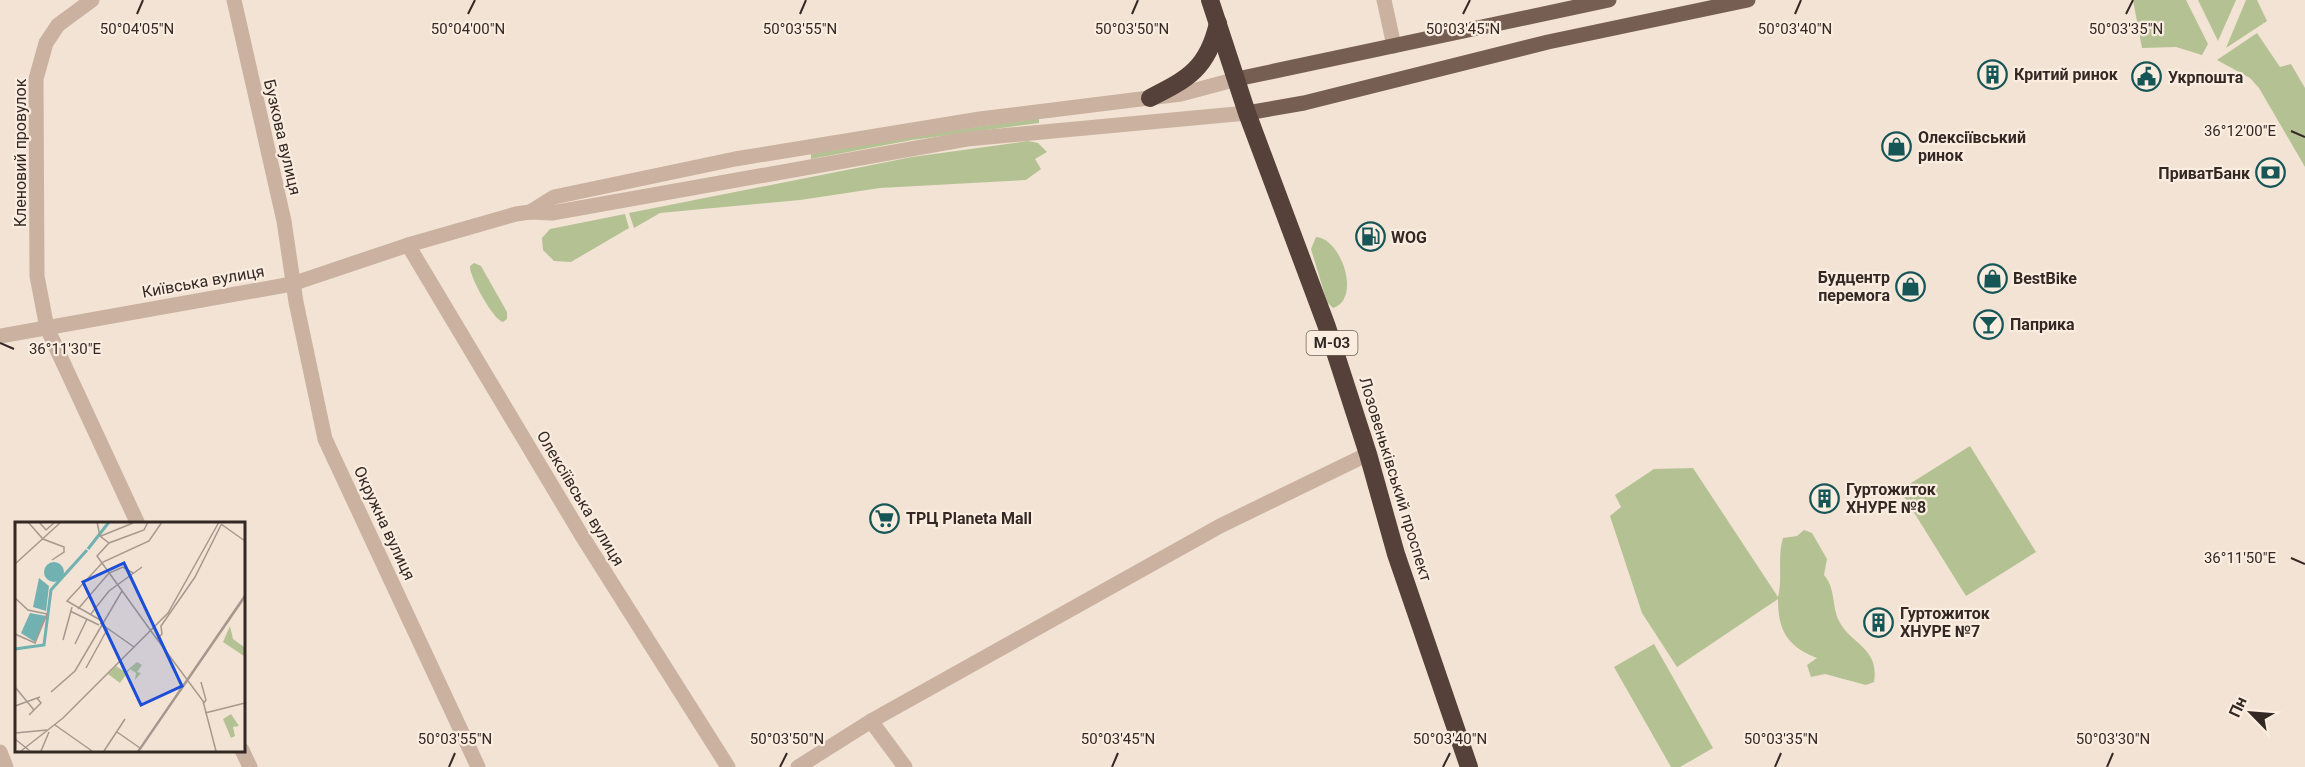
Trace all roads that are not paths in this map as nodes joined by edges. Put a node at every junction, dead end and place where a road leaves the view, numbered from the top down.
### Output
1 (92, 0) edge
2 (234, 0) edge
3 (1210, 0) edge
4 (1384, 0) edge
5 (1609, 0) edge
6 (1748, 0) edge
7 (1218, 23) junction
8 (1394, 46) junction
9 (1237, 80) junction
10 (1150, 98) junction
11 (1070, 108) junction
12 (1247, 114) junction
13 (1074, 128) junction
14 (531, 212) junction
15 (408, 245) junction
16 (292, 284) junction
17 (47, 328) junction
18 (0, 336) edge
19 (1368, 454) junction
20 (137, 522) edge
21 (871, 721) junction
22 (0, 752) edge
23 (243, 752) edge
24 (720, 764) edge
25 (6, 767) edge
26 (250, 767) edge
27 (478, 767) edge
28 (798, 767) edge
29 (905, 767) edge
30 (1469, 767) edge

1 - 17 street, Кленовий провулок
2 - 16 street, Бузкова вулиця
3 - 7 highway, Лозовеньківський проспект / М-03
4 - 8 street
5 - 8 main road
6 - 12 main road
7 - 9 highway, Лозовеньківський проспект / М-03
7 - 10 highway
8 - 9 main road
9 - 10 street
9 - 12 highway, Лозовеньківський проспект / М-03
10 - 11 street
11 - 13 street
11 - 14 street
12 - 13 street
12 - 19 highway, Лозовеньківський проспект / М-03
13 - 14 street
14 - 15 street, Київська вулиця
15 - 16 street, Київська вулиця
15 - 24 street, Олексіївська вулиця
16 - 17 street, Київська вулиця
16 - 27 street, Окружна вулиця
17 - 18 street, Київська вулиця
17 - 20 street, Кленовий провулок
19 - 21 street
19 - 30 highway, Лозовеньківський проспект / М-03
21 - 28 street
21 - 29 street
22 - 25 street
23 - 26 street

